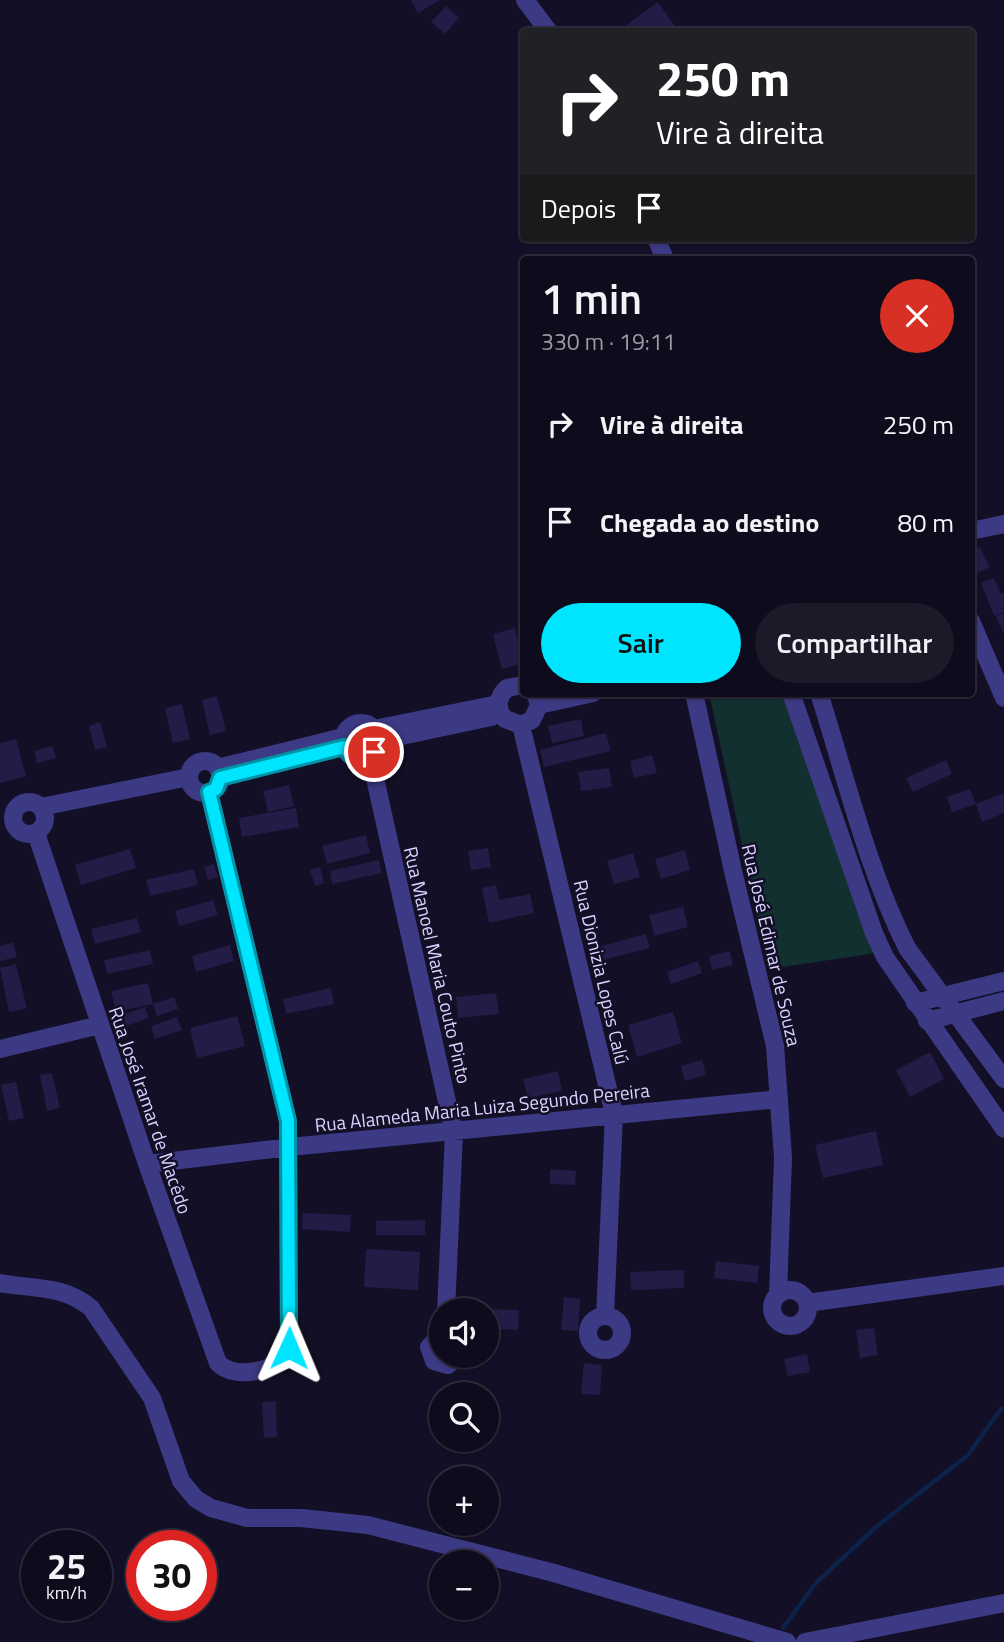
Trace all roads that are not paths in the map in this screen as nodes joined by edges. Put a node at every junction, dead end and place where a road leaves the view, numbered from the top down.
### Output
1 (525, 0) edge
2 (546, 28) edge
3 (1004, 524) edge
4 (975, 530) edge
5 (975, 630) edge
6 (520, 686) edge
7 (556, 697) edge
8 (695, 697) edge
9 (791, 697) edge
10 (820, 697) edge
11 (1004, 698) edge
12 (537, 699) edge
13 (500, 709) junction
14 (521, 725) junction
15 (344, 742) junction
16 (374, 742) junction
17 (219, 773) junction
18 (197, 785) junction
19 (41, 819) junction
20 (7, 823) edge
21 (1004, 981) edge
22 (943, 995) junction
23 (1004, 1001) edge
24 (915, 1003) junction
25 (956, 1012) junction
26 (927, 1021) junction
27 (100, 1025) junction
28 (0, 1049) edge
29 (1004, 1079) edge
30 (779, 1099) junction
31 (614, 1115) junction
32 (1004, 1129) edge
33 (454, 1133) junction
34 (290, 1147) junction
35 (147, 1164) junction
36 (1004, 1276) edge
37 (0, 1283) edge
38 (778, 1294) junction
39 (447, 1298) edge
40 (807, 1303) junction
41 (605, 1316) dead end
42 (1004, 1603) edge
43 (787, 1642) edge
44 (804, 1642) edge

1 - 2 street
3 - 4 street
5 - 11 street
6 - 13 street
7 - 12 street
8 - 30 street, Rua José Edimar de Souza
9 - 24 street
10 - 22 street
12 - 14 street
13 - 14 street
13 - 16 street
14 - 31 street, Rua Dionizia Lopes Calú
15 - 16 street
15 - 16 street
15 - 17 street
16 - 33 street, Rua Manoel Maria Couto Pinto
17 - 18 street
17 - 18 street
18 - 19 street
18 - 34 street
19 - 20 street
19 - 20 street
19 - 27 street, Rua José Iramar de Macêdo
21 - 22 street
22 - 24 street
22 - 25 street
23 - 25 street
24 - 26 street
25 - 26 street
25 - 29 street
26 - 32 street
27 - 28 street
27 - 35 street, Rua José Iramar de Macêdo
30 - 31 street, Rua Alameda Maria Luiza Segundo Pereira
30 - 38 street, Rua José Edimar de Souza
31 - 33 street, Rua Alameda Maria Luiza Segundo Pereira
31 - 41 street, Rua Dionizia Lopes Calú
33 - 34 street, Rua Alameda Maria Luiza Segundo Pereira
33 - 39 street, Rua Manoel Maria Couto Pinto
34 - 35 street, Rua Alameda Maria Luiza Segundo Pereira
34 - 35 street, Rua José Iramar de Macêdo
36 - 40 street
37 - 43 street
38 - 40 street
38 - 40 street, Rua José Edimar de Souza
42 - 44 street

